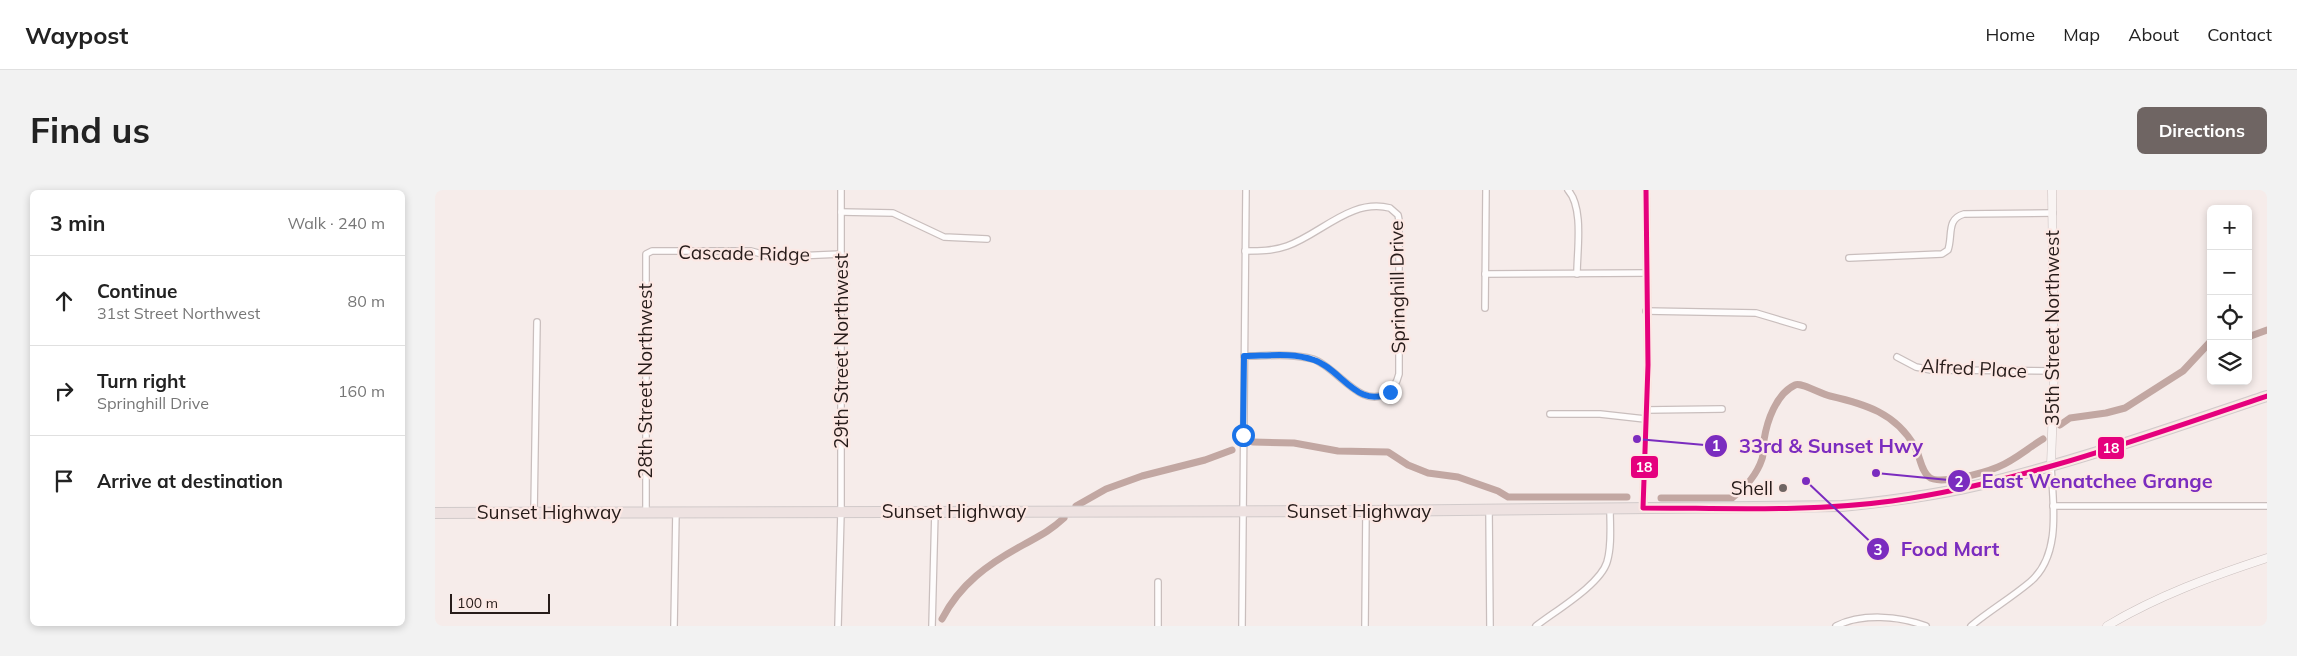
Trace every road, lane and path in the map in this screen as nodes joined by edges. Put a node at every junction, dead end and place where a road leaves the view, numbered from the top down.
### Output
1 (841, 190) edge
2 (1246, 190) edge
3 (1486, 190) edge
4 (1568, 190) edge
5 (1646, 190) edge
6 (2053, 190) edge
7 (841, 212) junction
8 (2053, 213) junction
9 (987, 239) dead end
10 (1245, 251) junction
11 (648, 252) joint
12 (841, 254) junction
13 (1849, 258) dead end
14 (1646, 273) junction
15 (1485, 274) junction
16 (1577, 274) junction
17 (1485, 308) dead end
18 (1645, 311) junction
19 (537, 322) dead end
20 (1803, 328) dead end
21 (1244, 356) junction
22 (1897, 357) dead end
23 (2054, 371) junction
24 (2267, 396) edge
25 (1722, 409) dead end
26 (1646, 410) junction
27 (1550, 414) dead end
28 (1645, 419) junction
29 (2051, 466) junction
30 (2053, 506) junction
31 (2267, 506) edge
32 (1610, 508) junction
33 (1643, 508) junction
34 (1489, 510) junction
35 (935, 511) junction
36 (1241, 511) junction
37 (1365, 511) junction
38 (435, 512) edge
39 (534, 512) junction
40 (646, 512) junction
41 (676, 512) junction
42 (841, 512) junction
43 (2267, 558) edge
44 (1158, 582) dead end
45 (674, 626) edge
46 (838, 626) edge
47 (932, 626) edge
48 (1158, 626) edge
49 (1242, 626) edge
50 (1365, 626) edge
51 (1490, 626) edge
52 (1536, 626) edge
53 (1836, 626) edge
54 (1926, 626) edge
55 (1971, 626) edge
56 (2107, 626) edge

1 - 7 street, 29th Street Northwest
2 - 10 street
3 - 15 street
4 - 16 street
5 - 14 street
6 - 8 street, 35th Street Northwest
7 - 9 street
7 - 12 street, 29th Street Northwest
8 - 13 street
8 - 23 street, 35th Street Northwest
10 - 21 street
10 - 21 street, Springhill Drive
11 - 12 street, Cascade Ridge
11 - 40 street, 28th Street Northwest
12 - 42 street, 29th Street Northwest
14 - 16 street
14 - 18 street
15 - 16 street
15 - 17 street
18 - 20 street
18 - 26 street
19 - 39 street
21 - 36 street
22 - 23 street, Alfred Place
23 - 29 street, 35th Street Northwest
24 - 29 highway, Sunset Highway
25 - 26 street
26 - 28 street
27 - 28 street
28 - 33 street
29 - 30 street
29 - 33 highway, Sunset Highway
30 - 31 street
30 - 55 street
32 - 33 highway, Sunset Highway
32 - 34 highway, Sunset Highway
32 - 52 street
34 - 37 highway, Sunset Highway
34 - 51 street
35 - 36 highway, Sunset Highway
35 - 42 highway, Sunset Highway
35 - 47 street
36 - 37 highway, Sunset Highway
36 - 49 street
37 - 50 street
38 - 39 highway, Sunset Highway
39 - 40 highway, Sunset Highway
40 - 41 highway, Sunset Highway
41 - 42 highway, Sunset Highway
41 - 45 street
42 - 46 street, 29th Street Northwest
43 - 56 street
44 - 48 street
53 - 54 street

